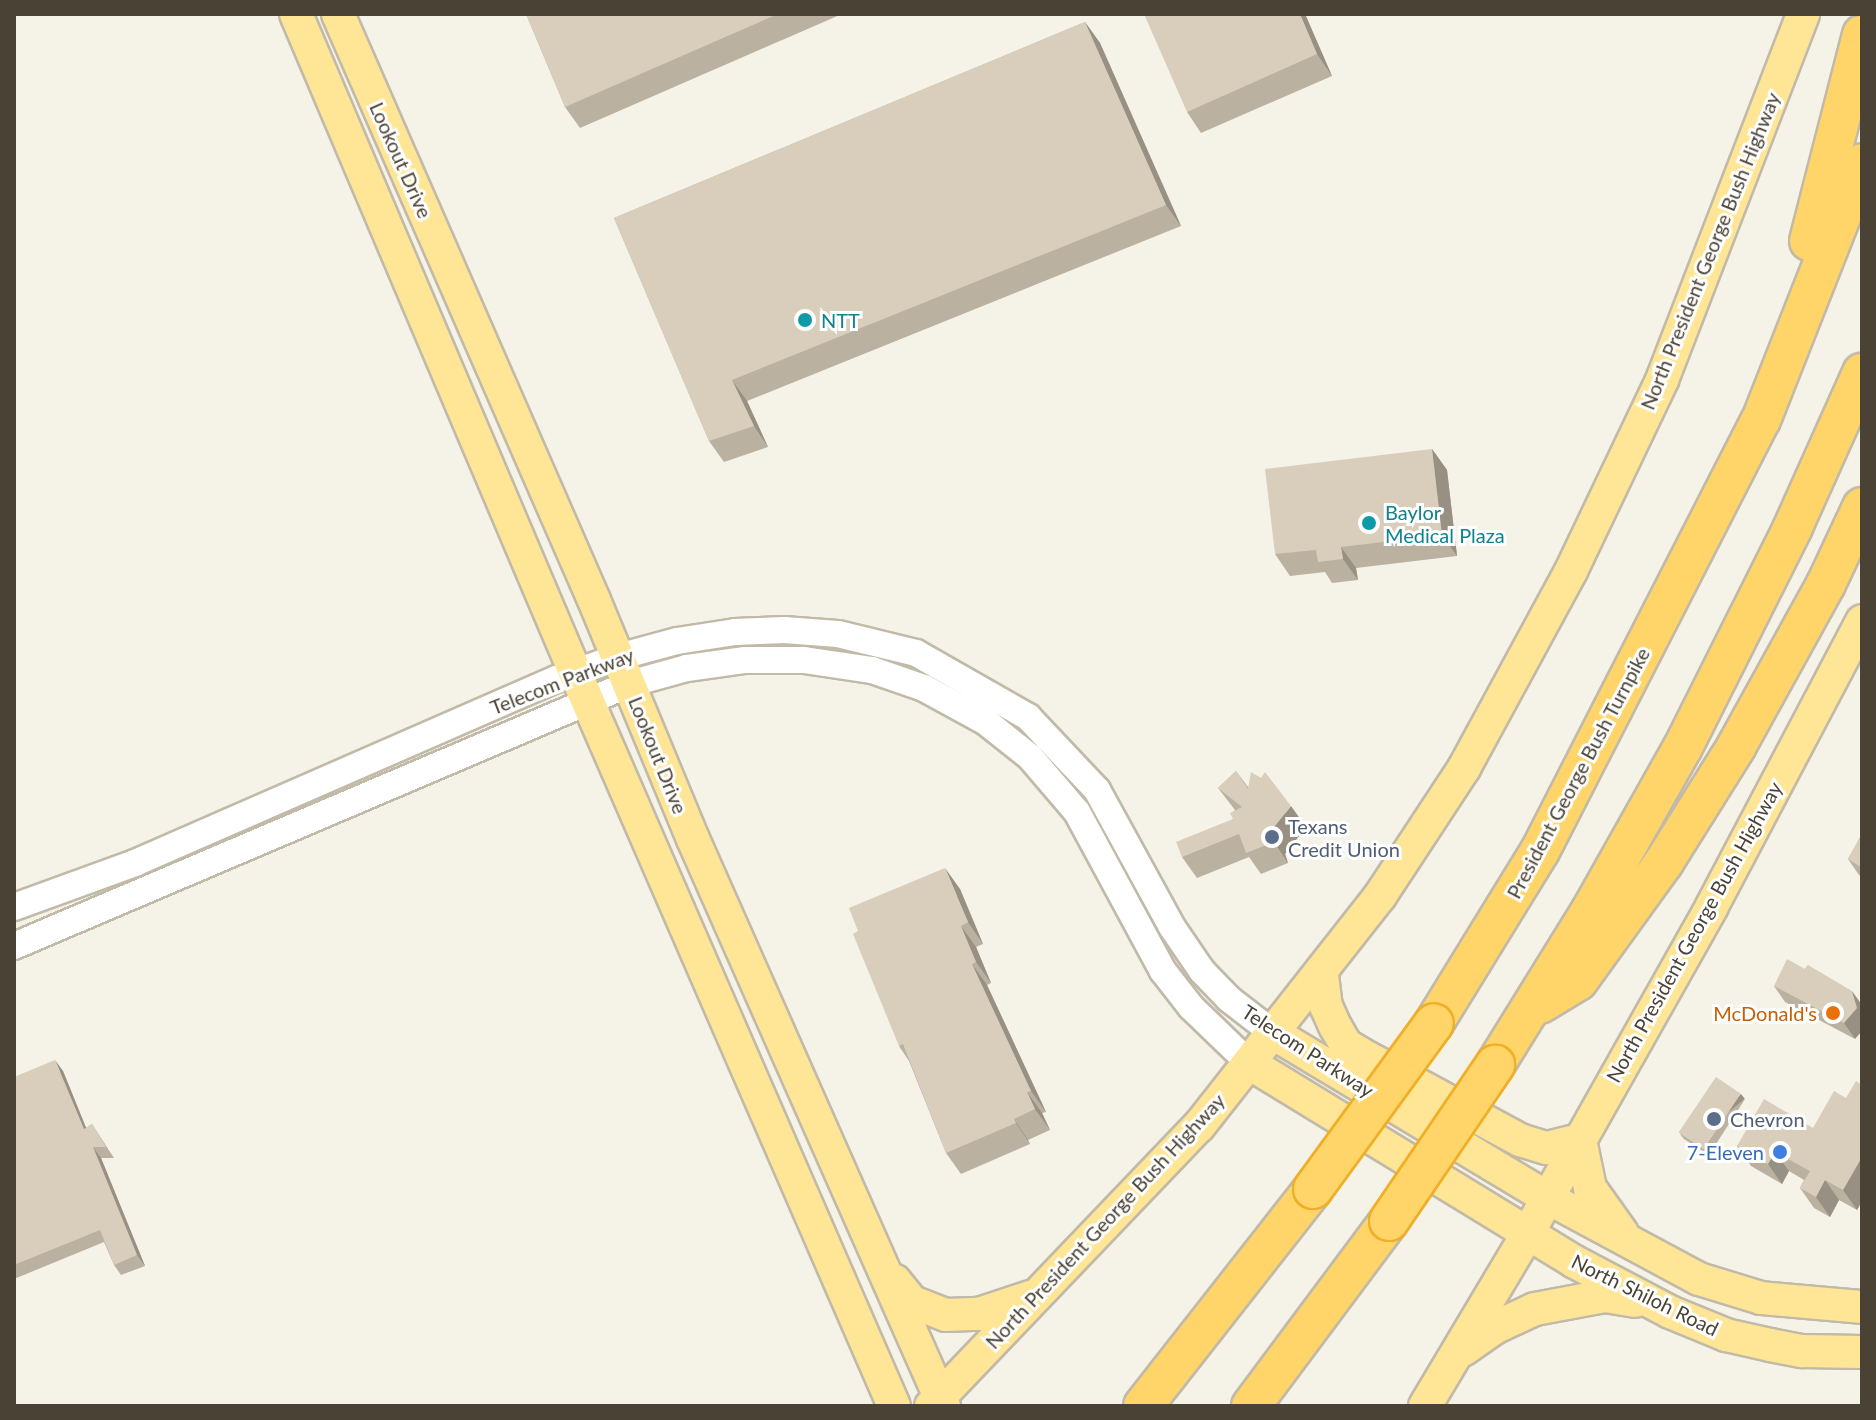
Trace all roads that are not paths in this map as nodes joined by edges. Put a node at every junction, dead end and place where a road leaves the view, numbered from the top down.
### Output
1 (296, 14) edge
2 (338, 14) edge
3 (1803, 14) edge
4 (1862, 35) edge
5 (1862, 163) edge
6 (1862, 373) edge
7 (450, 377) junction
8 (1761, 420) junction
9 (534, 462) junction
10 (1862, 507) edge
11 (1862, 621) edge
12 (624, 671) junction
13 (575, 672) junction
14 (588, 702) junction
15 (1028, 717) junction
16 (1011, 740) junction
17 (22, 904) edge
18 (43, 934) junction
19 (14, 946) edge
20 (1322, 975) junction
21 (1531, 1009) junction
22 (1273, 1033) junction
23 (1249, 1063) junction
24 (1580, 1140) junction
25 (1548, 1198) junction
26 (1528, 1233) junction
27 (1628, 1240) junction
28 (876, 1252) junction
29 (1036, 1295) junction
30 (1657, 1305) junction
31 (1862, 1307) edge
32 (1862, 1352) edge
33 (1454, 1356) junction
34 (939, 1403) edge
35 (894, 1406) edge
36 (1143, 1406) edge
37 (1251, 1406) edge
38 (1425, 1406) edge

1 - 7 main road, Lookout Drive
2 - 9 main road, Lookout Drive
3 - 20 main road, North President George Bush Highway
4 - 8 highway
5 - 8 highway, President George Bush Turnpike
6 - 21 highway
7 - 9 main road
7 - 13 main road, Lookout Drive
8 - 36 highway, President George Bush Turnpike, bridge
9 - 12 main road, Lookout Drive
10 - 21 highway
11 - 24 main road, North President George Bush Highway
12 - 13 street, Telecom Parkway
12 - 14 street, Telecom Parkway
12 - 15 street, Telecom Parkway
12 - 16 street, Telecom Parkway
12 - 28 main road, Lookout Drive
13 - 14 main road, Lookout Drive
13 - 17 street, Telecom Parkway
14 - 18 street, Telecom Parkway
14 - 35 main road, Lookout Drive
15 - 16 street
15 - 22 street, Telecom Parkway
16 - 23 street, Telecom Parkway
17 - 18 street
18 - 19 street, Telecom Parkway
20 - 22 main road, North President George Bush Highway
20 - 24 main road
21 - 37 highway, bridge
22 - 23 main road, North President George Bush Highway
22 - 25 main road, Telecom Parkway
23 - 26 main road, Telecom Parkway
23 - 29 main road, North President George Bush Highway
24 - 25 main road, North President George Bush Highway
24 - 27 main road
25 - 26 main road, North President George Bush Highway
25 - 27 main road, North Shiloh Road
26 - 30 main road, North Shiloh Road
26 - 33 main road, North President George Bush Highway
27 - 31 main road, North Shiloh Road
28 - 29 main road
28 - 34 main road, Lookout Drive
29 - 34 main road, North President George Bush Highway
30 - 32 main road, North Shiloh Road
30 - 33 main road
33 - 38 main road, North President George Bush Highway

